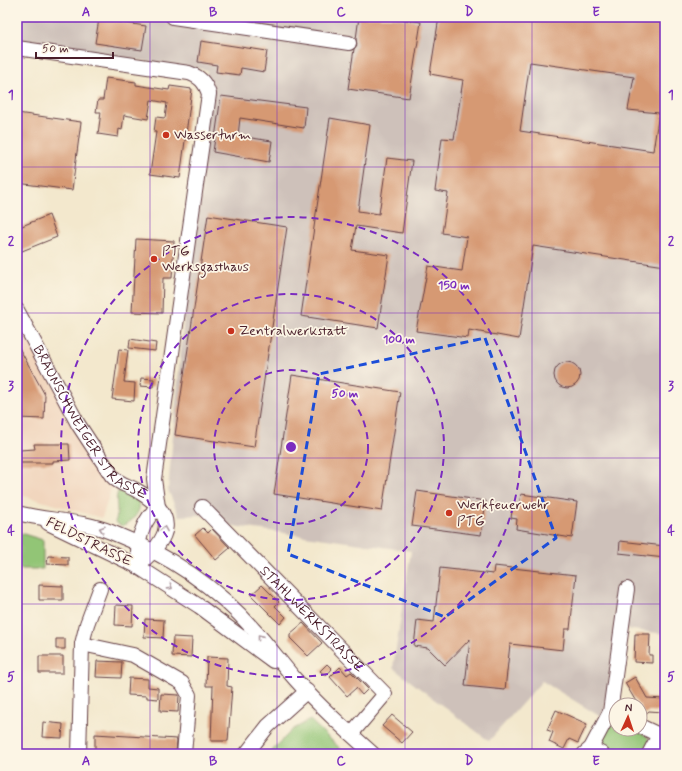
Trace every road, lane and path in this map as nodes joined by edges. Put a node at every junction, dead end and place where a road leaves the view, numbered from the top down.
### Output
1 (173, 17) edge
2 (207, 20) edge
3 (349, 43) dead end
4 (17, 48) edge
5 (17, 310) edge
6 (158, 507) junction
7 (202, 508) dead end
8 (17, 513) edge
9 (41, 519) junction
10 (138, 543) junction
11 (155, 551) junction
12 (137, 566) junction
13 (100, 589) dead end
14 (627, 589) dead end
15 (82, 644) junction
16 (294, 678) junction
17 (306, 691) junction
18 (615, 697) edge
19 (608, 722) edge
20 (648, 729) edge
21 (351, 734) junction
22 (662, 735) edge
23 (592, 752) edge
24 (79, 754) edge
25 (184, 754) edge
26 (246, 754) edge
27 (374, 754) edge
28 (649, 754) edge

1 - 2 street
2 - 3 street
4 - 6 street
5 - 6 street, BRAUNSCHWEIGER STRASSE
6 - 10 street
11 -> 6 street
7 - 21 street, STAHLWERKSTRASSE
8 - 9 street, FELDSTRASSE
10 -> 9 street, FELDSTRASSE
9 - 12 street, FELDSTRASSE
10 - 11 street, FELDSTRASSE
10 - 12 street
11 - 12 street
16 -> 11 street
12 -> 16 street
13 - 15 street
14 - 18 street
15 - 24 street
15 - 25 street
16 - 17 street
17 - 21 street
17 - 26 street
19 - 23 street
20 - 22 street
21 - 27 street
22 - 28 street

